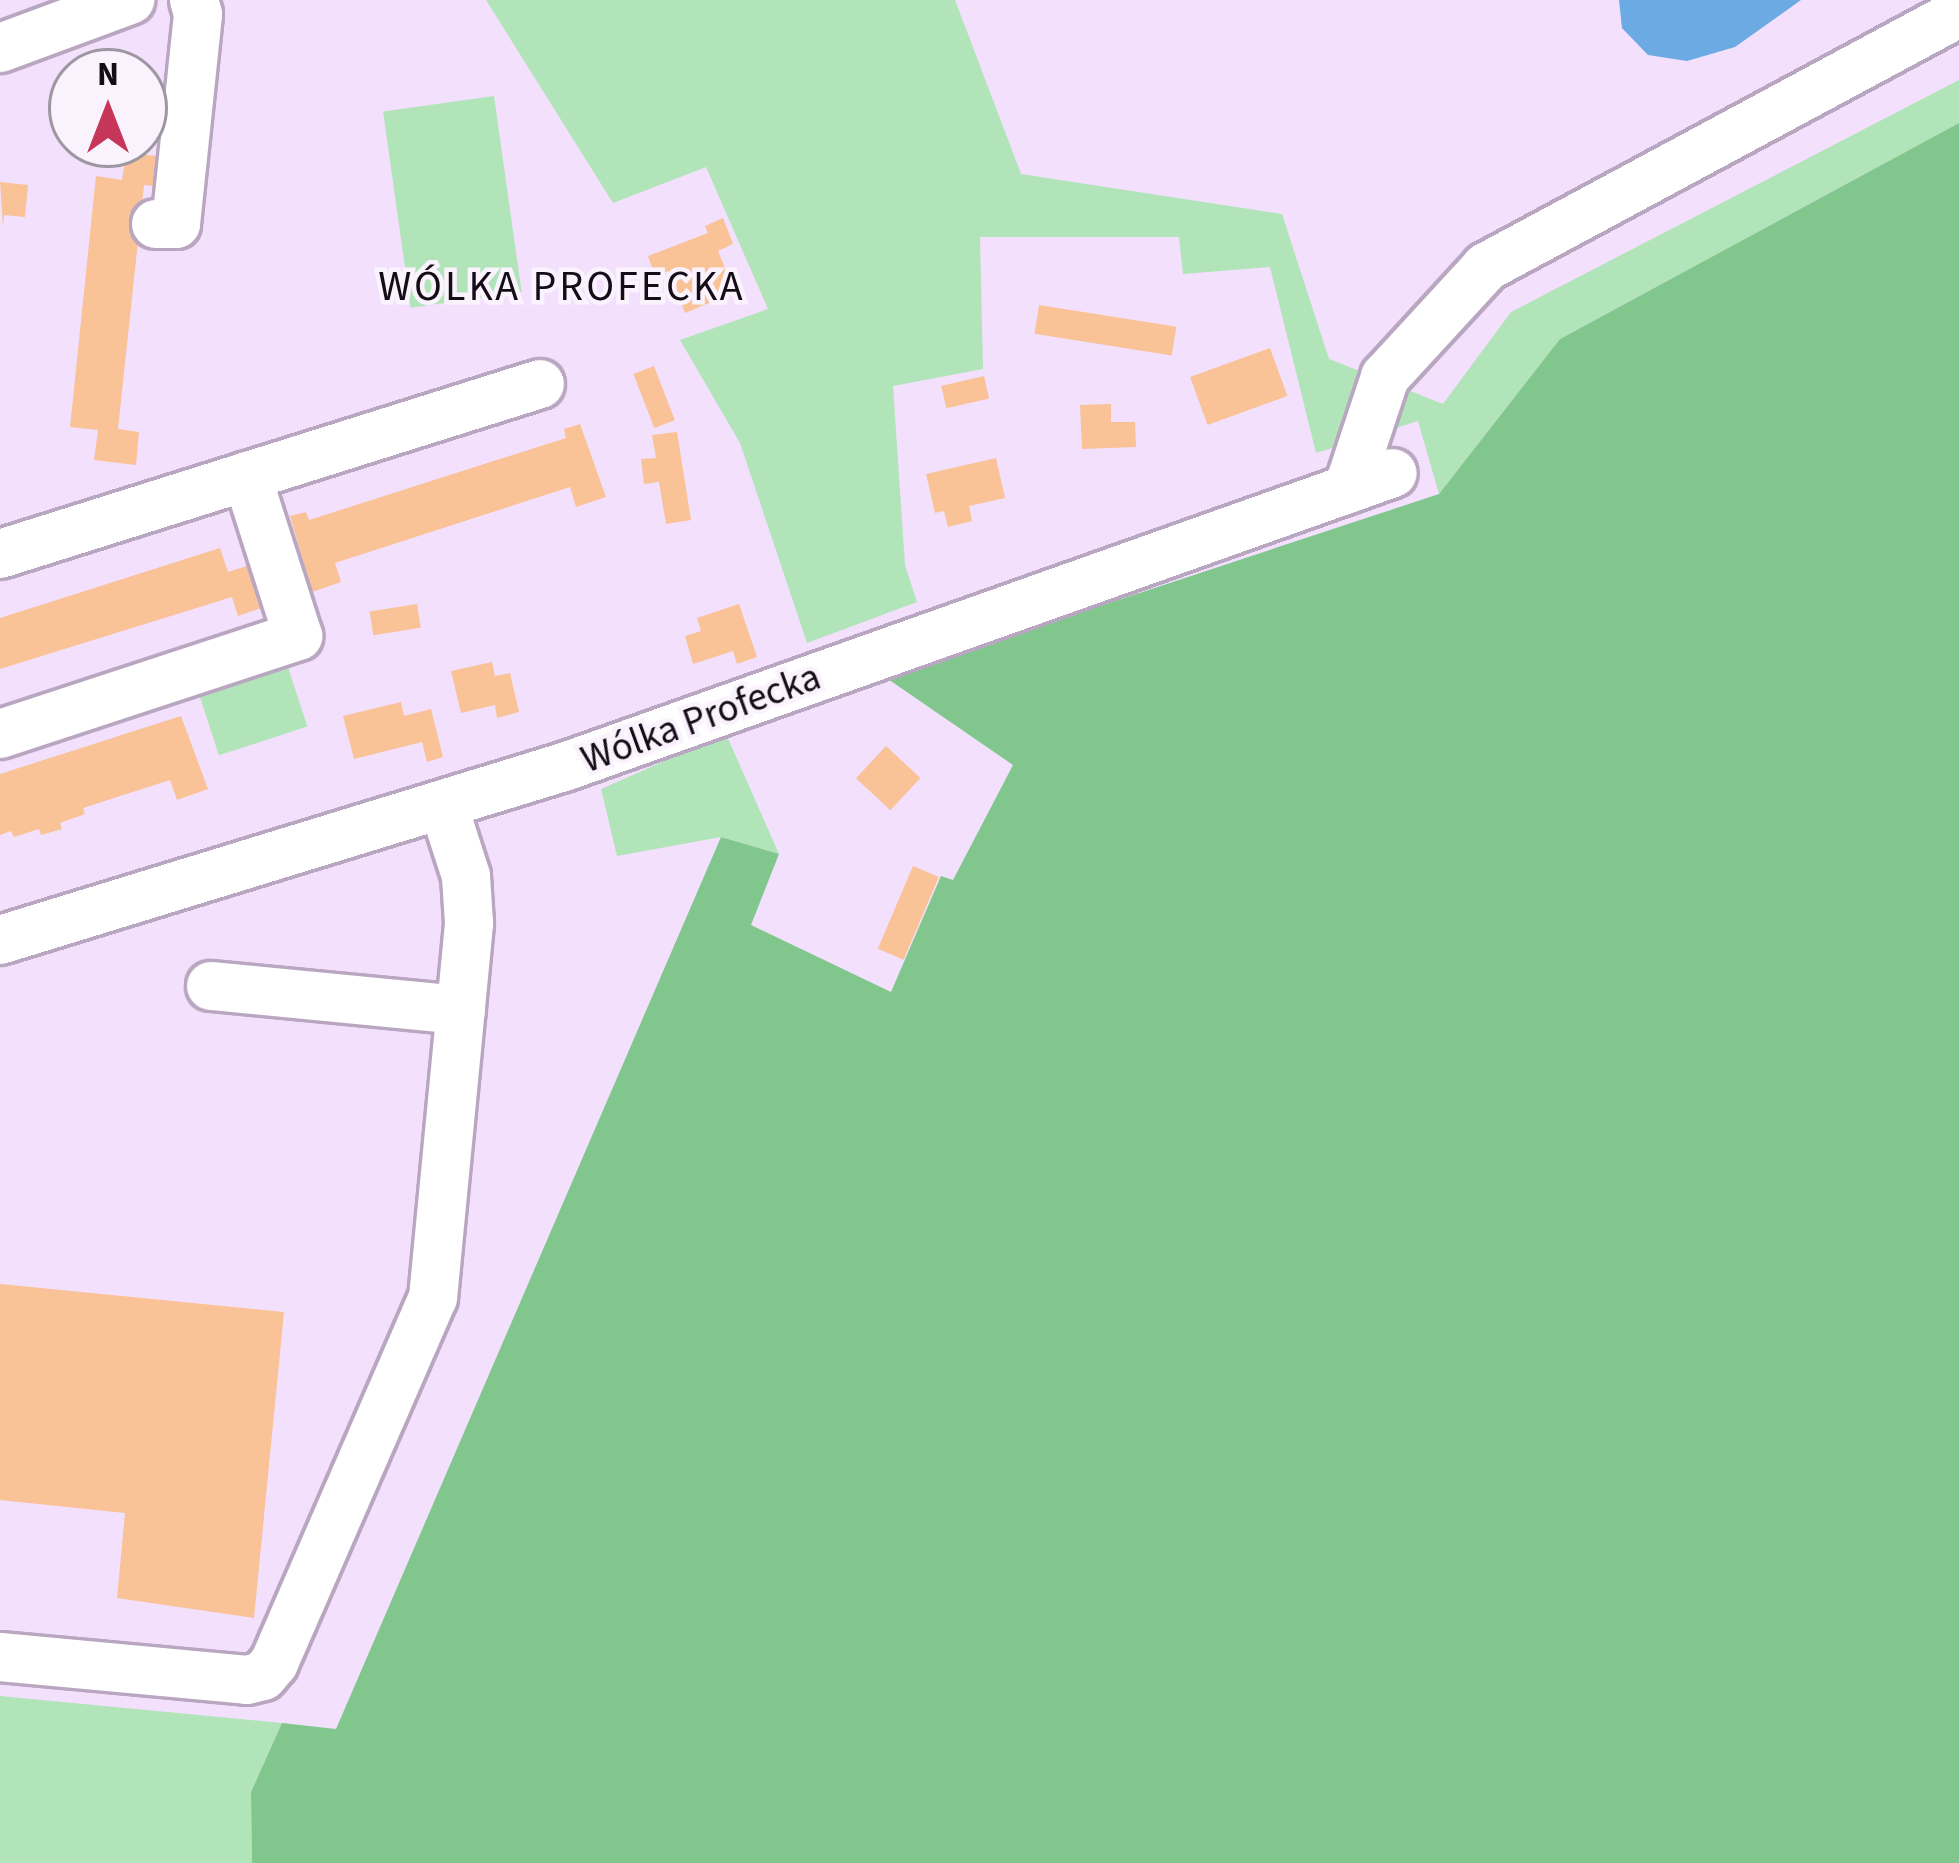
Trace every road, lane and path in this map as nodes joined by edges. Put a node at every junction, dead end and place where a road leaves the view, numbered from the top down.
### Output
1 (130, 0) edge
2 (194, 0) edge
3 (1959, 13) edge
4 (0, 48) edge
5 (156, 224) dead end
6 (540, 384) dead end
7 (1394, 473) dead end
8 (247, 476) junction
9 (1348, 489) junction
10 (0, 554) edge
11 (0, 734) edge
12 (443, 805) junction
13 (0, 940) edge
14 (211, 986) dead end
15 (461, 1010) junction
16 (0, 1657) edge

1 - 4 street
2 - 5 street
3 - 9 street
6 - 8 street
7 - 9 street, Wólka Profecka
8 - 10 street
8 - 11 street
9 - 12 street, Wólka Profecka
12 - 13 street, Wólka Profecka
12 - 15 street
14 - 15 street
15 - 16 street

